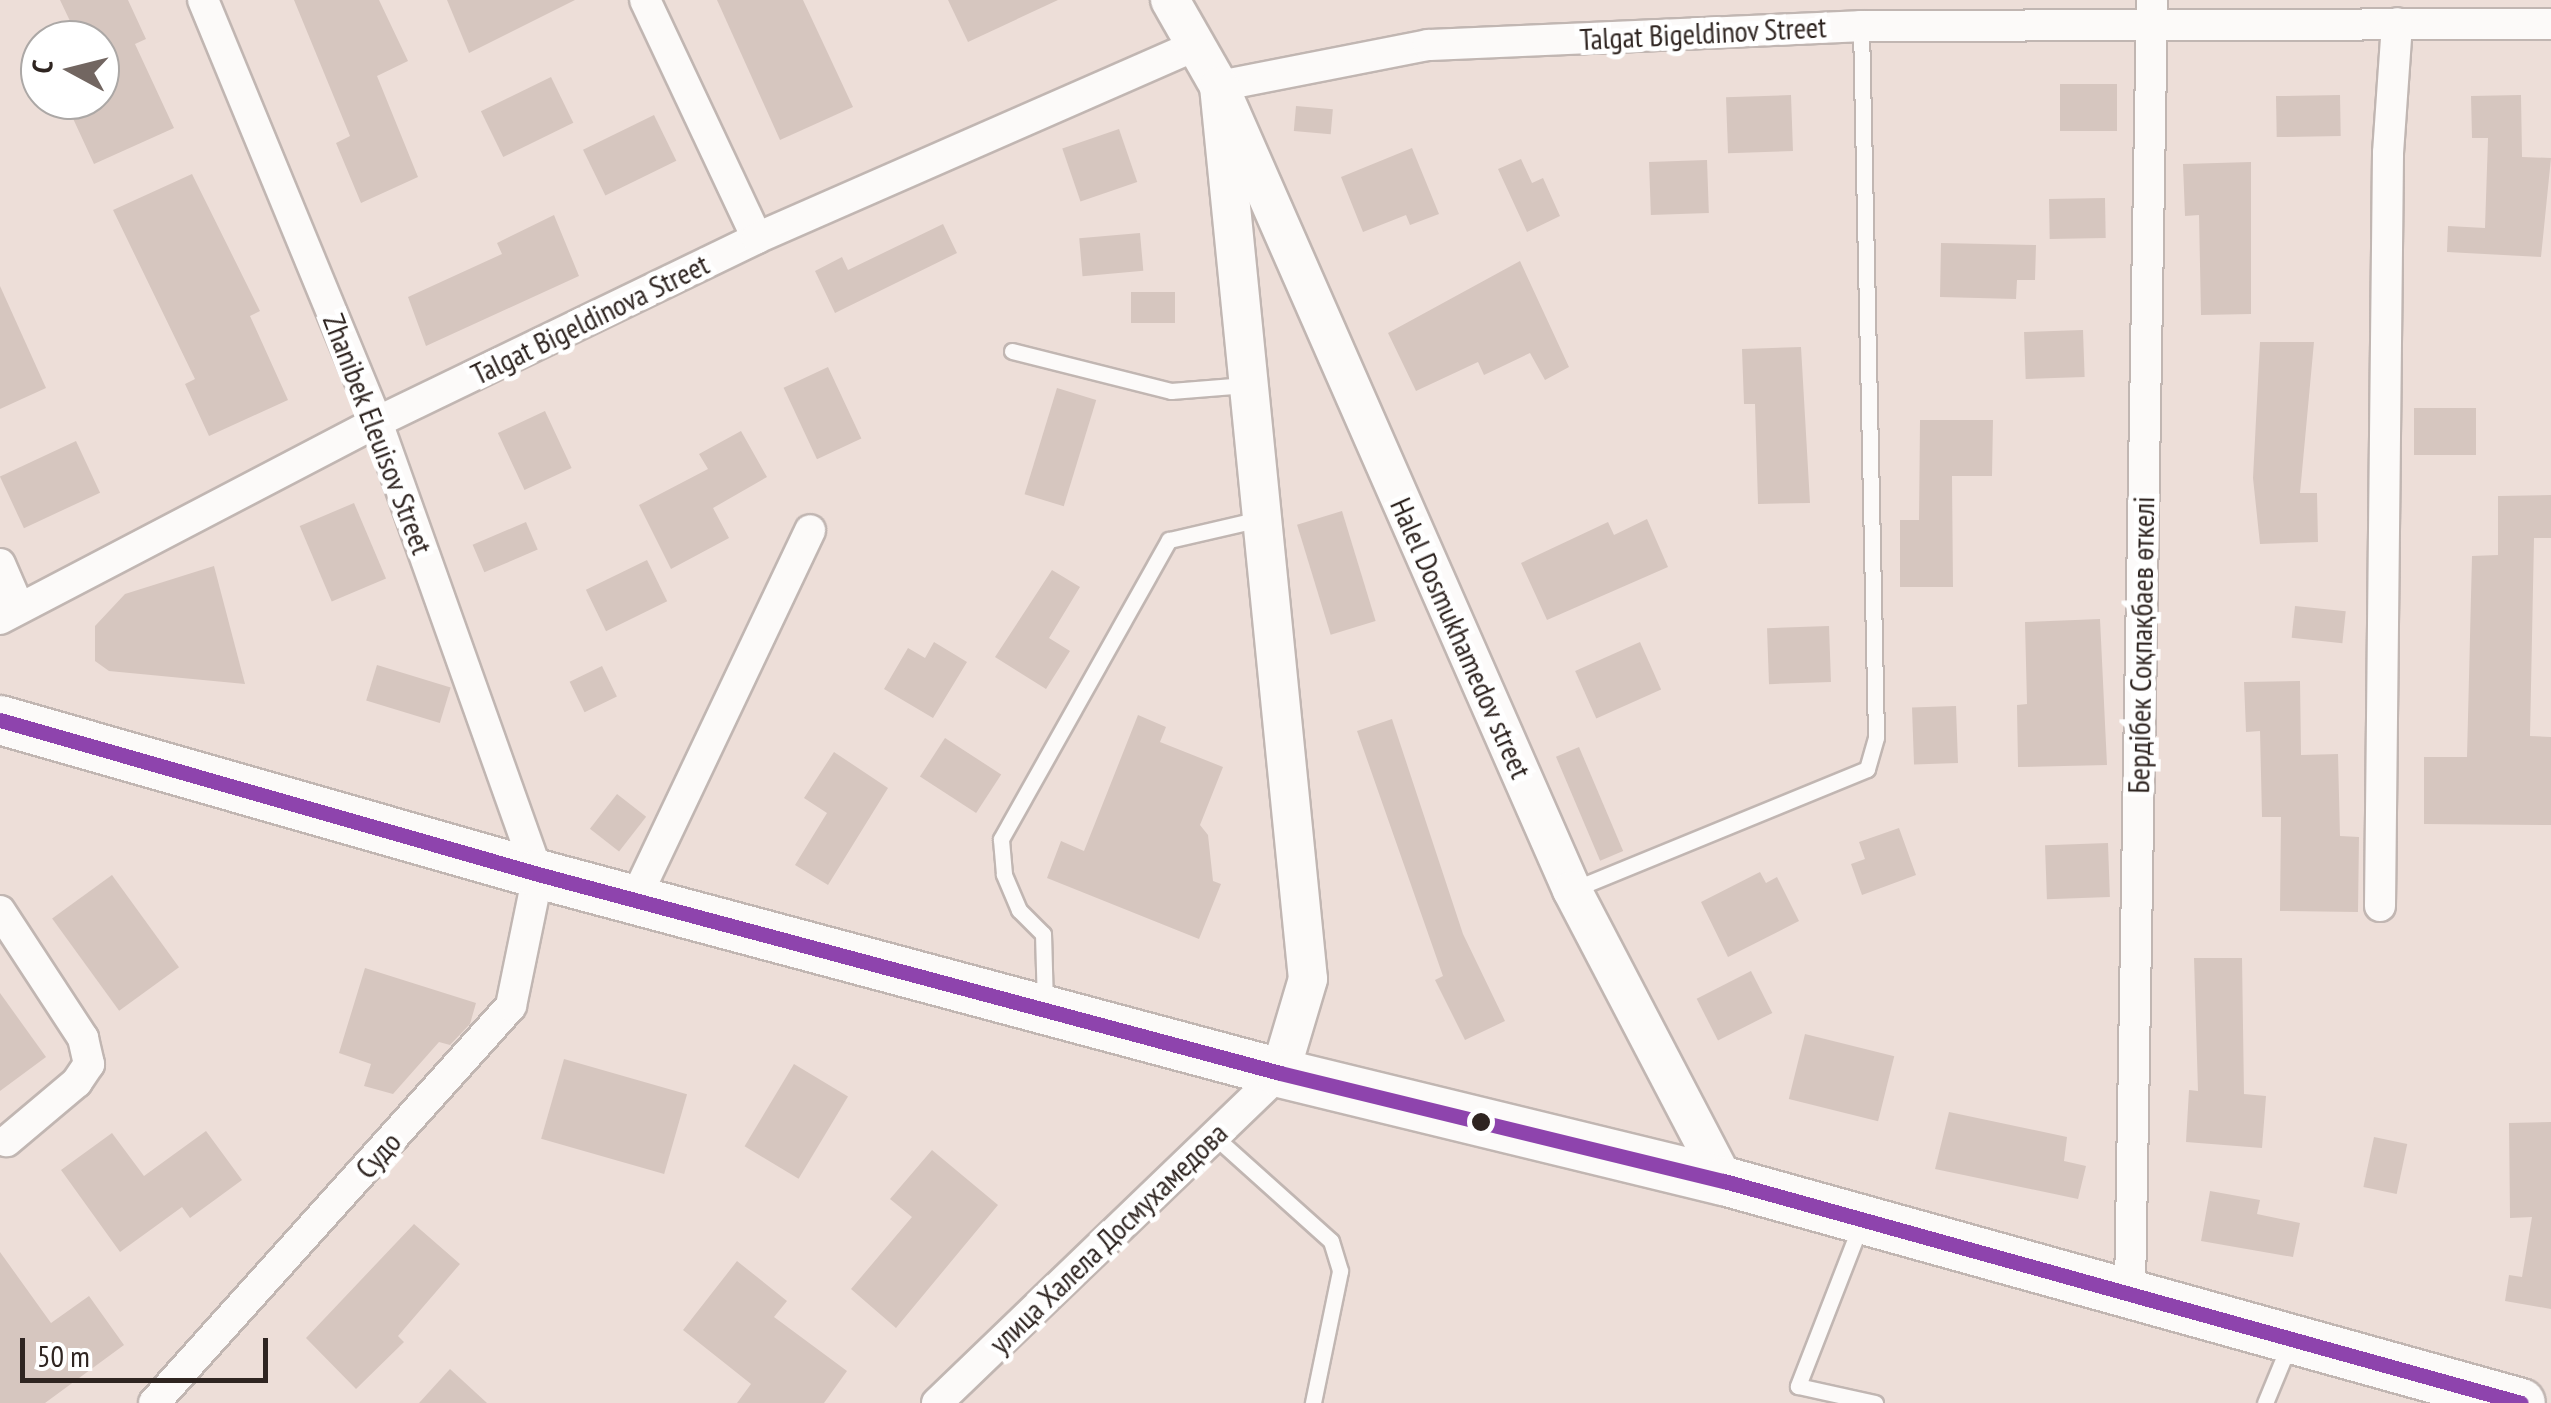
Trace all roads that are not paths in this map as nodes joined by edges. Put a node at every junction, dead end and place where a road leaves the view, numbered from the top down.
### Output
1 (203, 0) edge
2 (645, 0) edge
3 (1170, 0) edge
4 (2152, 11) edge
5 (2397, 23) junction
6 (2551, 24) edge
7 (1862, 26) junction
8 (1194, 46) junction
9 (1218, 86) junction
10 (757, 238) junction
11 (1012, 351) dead end
12 (1246, 385) junction
13 (377, 422) junction
14 (1260, 519) junction
15 (810, 530) dead end
16 (0, 564) edge
17 (10, 614) edge
18 (0, 720) edge
19 (538, 874) junction
20 (1572, 890) junction
21 (636, 897) junction
22 (2380, 906) dead end
23 (0, 912) edge
24 (1045, 1009) junction
25 (1280, 1074) junction
26 (1214, 1136) junction
27 (7, 1141) dead end
28 (1724, 1180) junction
29 (1863, 1220) junction
30 (2130, 1290) junction
31 (2293, 1336) junction
32 (164, 1400) edge
33 (937, 1403) edge
34 (1312, 1403) edge
35 (1875, 1403) edge
36 (2264, 1403) edge
37 (2521, 1403) edge

1 - 13 street, Zhanibek Eleuisov Street
2 - 10 street
3 - 8 street, Halel Dosmukhamedov street
4 - 5 street, Talgat Bigeldinov Street
4 - 7 street, Talgat Bigeldinov Street
4 - 30 street, Бердібек Соқпақбаев өткелі
5 - 6 street, Talgat Bigeldinov Street
5 - 22 street
7 - 9 street, Talgat Bigeldinov Street
7 - 20 lane
8 - 9 street, Halel Dosmukhamedov street
8 - 10 street, Talgat Bigeldinova Street
9 - 12 street, Halel Dosmukhamedov street
9 - 20 street, Halel Dosmukhamedov street
10 - 13 street, Talgat Bigeldinova Street
11 - 12 lane
12 - 14 street, Halel Dosmukhamedov street
13 - 17 street, Talgat Bigeldinova Street
13 - 19 street, Zhanibek Eleuisov Street
14 - 24 lane
14 - 25 street, Halel Dosmukhamedov street
15 - 21 street
16 - 17 street
18 - 19 main road
19 - 21 main road
19 - 32 street, Судо
20 - 28 street, Halel Dosmukhamedov street
21 - 24 main road
23 - 27 street
24 - 25 main road
25 - 26 street, улица Халела Досмухамедова
25 - 28 main road
26 - 33 street, улица Халела Досмухамедова
26 - 34 lane
28 - 29 main road
29 - 30 main road
29 - 35 lane
30 - 31 main road
31 - 36 lane
31 - 37 main road

